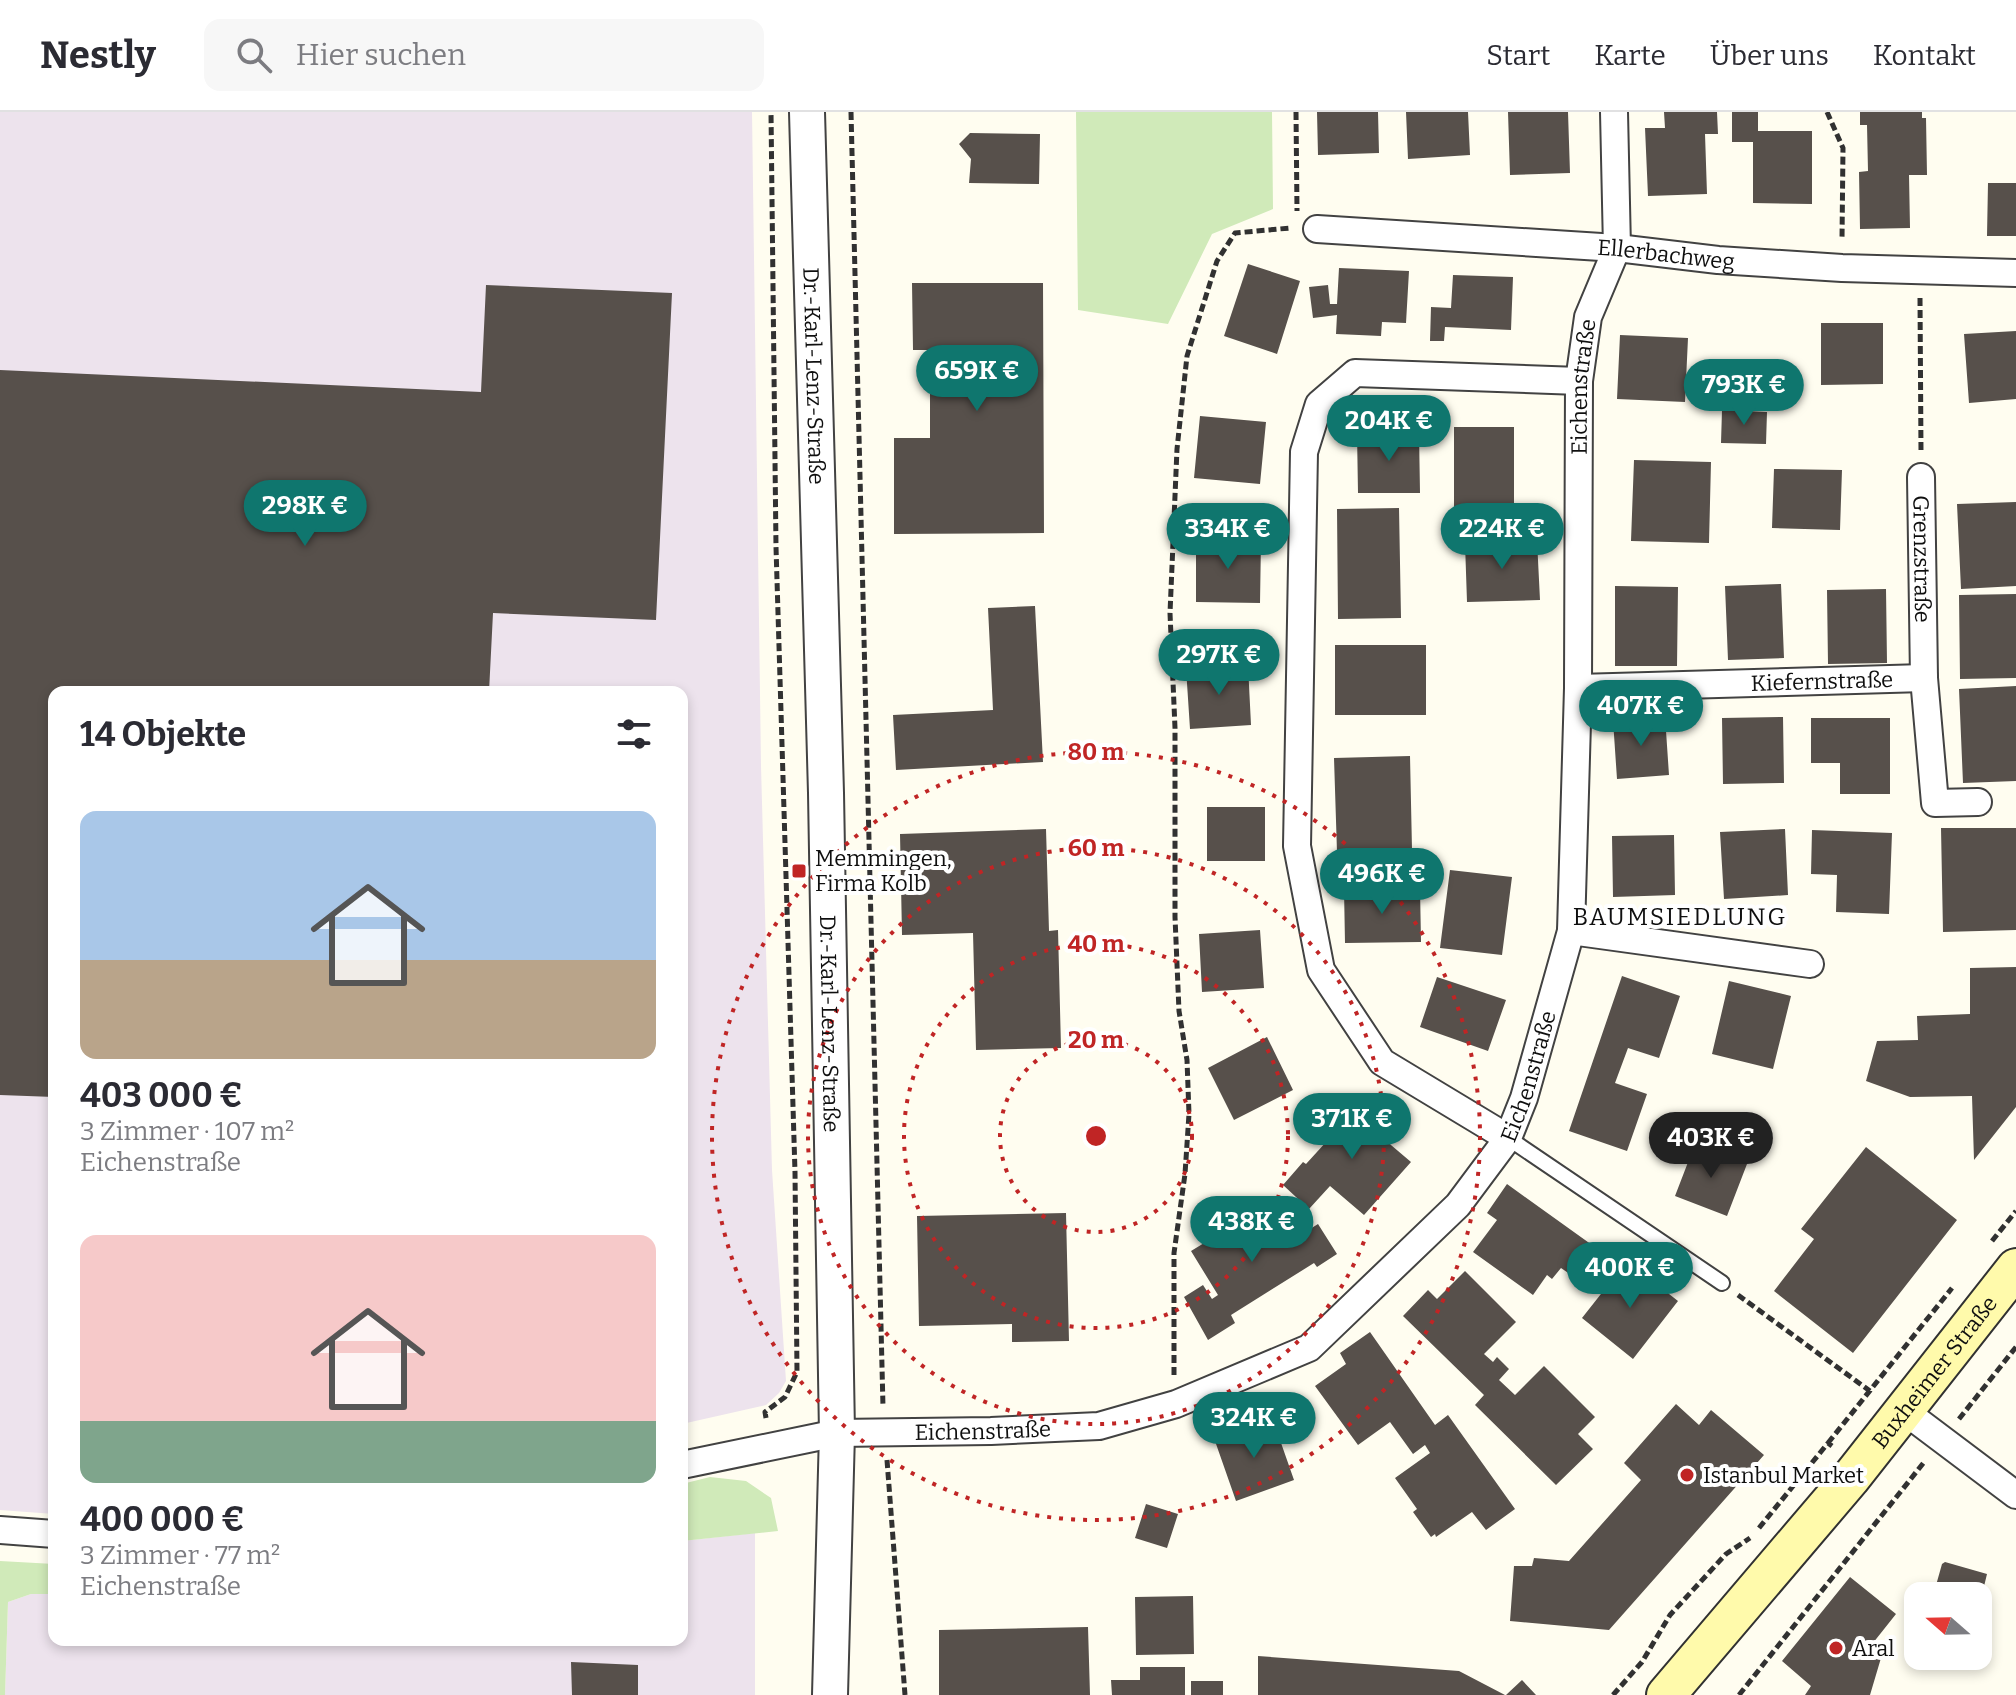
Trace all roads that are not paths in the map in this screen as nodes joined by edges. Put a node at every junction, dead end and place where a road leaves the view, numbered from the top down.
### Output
1 (807, 112) edge
2 (1614, 112) edge
3 (1307, 228) road end
4 (1617, 248) junction
5 (2016, 273) edge
6 (1579, 381) junction
7 (1921, 477) road end
8 (1924, 678) junction
9 (1578, 688) junction
10 (1978, 802) dead end
11 (1571, 931) junction
12 (1810, 964) dead end
13 (1508, 1138) junction
14 (2016, 1268) edge
15 (1722, 1283) road end
16 (1903, 1410) junction
17 (837, 1433) junction
18 (688, 1464) edge
19 (2016, 1495) edge
20 (0, 1530) edge
21 (48, 1534) edge
22 (830, 1695) edge
23 (1666, 1695) edge

1 - 17 street, Dr.-Karl-Lenz-Straße
2 - 4 street
3 - 4 street, Ellerbachweg
4 - 5 street, Ellerbachweg
4 - 6 street, Eichenstraße
6 - 9 street, Eichenstraße
6 - 13 street
7 - 8 street, Grenzstraße
8 - 9 street, Kiefernstraße
8 - 10 street, Grenzstraße
9 - 11 street, Eichenstraße
11 - 12 street
11 - 13 street, Eichenstraße
13 - 15 lane
13 - 17 street, Eichenstraße
14 - 16 main road, Buxheimer Straße
16 - 19 street
16 - 23 main road, Buxheimer Straße
17 - 18 street, Eichenstraße
17 - 22 street, Dr.-Karl-Lenz-Straße
20 - 21 street

